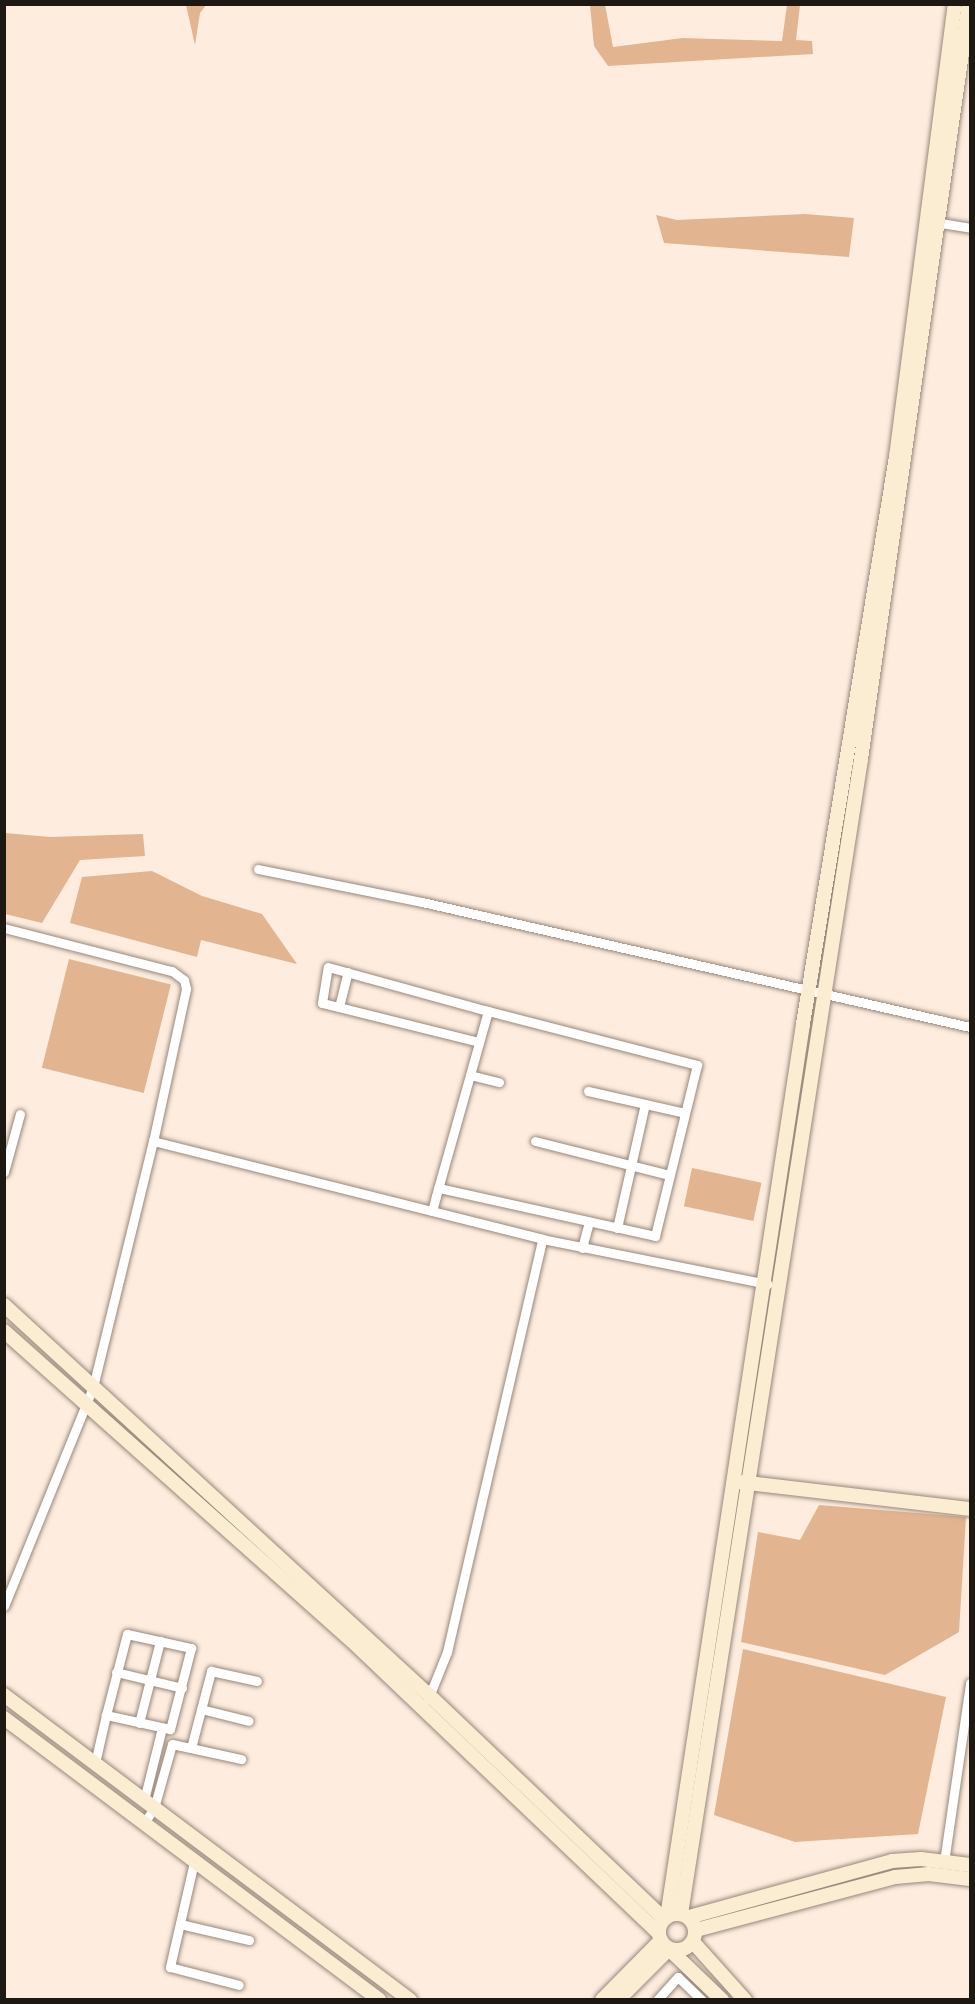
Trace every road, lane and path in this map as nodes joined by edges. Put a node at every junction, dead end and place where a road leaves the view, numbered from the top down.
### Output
1 (955, 4) edge
2 (969, 4) edge
3 (934, 222) junction
4 (970, 228) edge
5 (258, 869) dead end
6 (4, 928) edge
7 (348, 972) junction
8 (809, 992) junction
9 (824, 995) junction
10 (339, 1008) junction
11 (488, 1011) junction
12 (970, 1027) edge
13 (479, 1042) junction
14 (470, 1075) junction
15 (499, 1083) dead end
16 (588, 1091) dead end
17 (645, 1104) junction
18 (685, 1113) junction
19 (20, 1114) dead end
20 (153, 1141) junction
21 (535, 1141) dead end
22 (632, 1166) junction
23 (4, 1172) edge
24 (669, 1175) junction
25 (438, 1188) junction
26 (432, 1211) junction
27 (589, 1222) junction
28 (617, 1228) junction
29 (542, 1239) junction
30 (582, 1248) junction
31 (763, 1283) junction
32 (779, 1286) junction
33 (4, 1305) edge
34 (4, 1331) edge
35 (93, 1388) junction
36 (84, 1402) junction
37 (733, 1482) junction
38 (748, 1483) junction
39 (970, 1509) edge
40 (4, 1606) edge
41 (160, 1641) junction
42 (116, 1672) junction
43 (150, 1681) junction
44 (257, 1681) dead end
45 (970, 1683) edge
46 (182, 1688) junction
47 (4, 1695) edge
48 (430, 1696) junction
49 (201, 1709) junction
50 (423, 1709) junction
51 (106, 1715) junction
52 (4, 1718) edge
53 (249, 1721) dead end
54 (41, 1722) junction
55 (139, 1723) junction
56 (162, 1728) junction
57 (30, 1737) junction
58 (191, 1748) junction
59 (241, 1759) dead end
60 (95, 1764) junction
61 (149, 1804) junction
62 (144, 1823) junction
63 (944, 1862) junction
64 (194, 1863) junction
65 (970, 1865) edge
66 (970, 1879) edge
67 (676, 1917) junction
68 (180, 1924) junction
69 (694, 1936) junction
70 (249, 1940) dead end
71 (663, 1941) junction
72 (239, 1985) dead end
73 (716, 1997) edge
74 (379, 2000) edge
75 (410, 2000) edge
76 (602, 2000) edge
77 (618, 2000) edge
78 (657, 2000) edge
79 (702, 2000) edge
80 (745, 2000) edge

1 - 3 street
2 - 3 street
3 - 4 street
3 - 8 street
3 - 9 street
5 - 8 street
6 - 20 street
7 - 10 street
7 - 10 street
7 - 11 street
8 - 9 street
8 - 31 street
9 - 12 street
9 - 32 street
10 - 13 street
11 - 13 street
11 - 18 street
13 - 14 street
14 - 15 street
14 - 25 street
16 - 17 street
17 - 18 street
17 - 22 street
18 - 24 street
19 - 23 street
20 - 26 street
20 - 35 street
21 - 22 street
22 - 24 street
22 - 28 street
24 - 28 street
25 - 26 street
25 - 27 street
26 - 29 street
27 - 28 street
27 - 30 street
29 - 30 street
29 - 48 street
30 - 31 street
31 - 32 street
31 - 37 street
32 - 38 street
33 - 35 street
34 - 36 street
35 - 36 street
35 - 48 street
36 - 40 street
36 - 50 street
37 - 38 street
37 - 67 street
38 - 39 street
38 - 67 street
41 - 42 street
41 - 43 street
41 - 46 street
42 - 43 street
42 - 51 street
43 - 46 street
43 - 55 street
44 - 49 street
45 - 63 street
46 - 56 street
47 - 54 street
48 - 50 street
48 - 67 street
49 - 53 street
49 - 58 street
50 - 71 street
51 - 55 street
51 - 60 street
52 - 57 street
54 - 57 street
54 - 60 street
55 - 56 street
56 - 61 street
57 - 62 street
58 - 59 street
58 - 61 street
60 - 61 street
61 - 62 street
61 - 75 street
62 - 64 street
63 - 65 street
63 - 67 street
64 - 68 street
64 - 74 street
66 - 69 street
67 - 69 street
67 - 71 street
68 - 70 street
68 - 72 street
69 - 71 street
69 - 80 street
71 - 73 street
71 - 76 street
71 - 77 street
78 - 79 street

